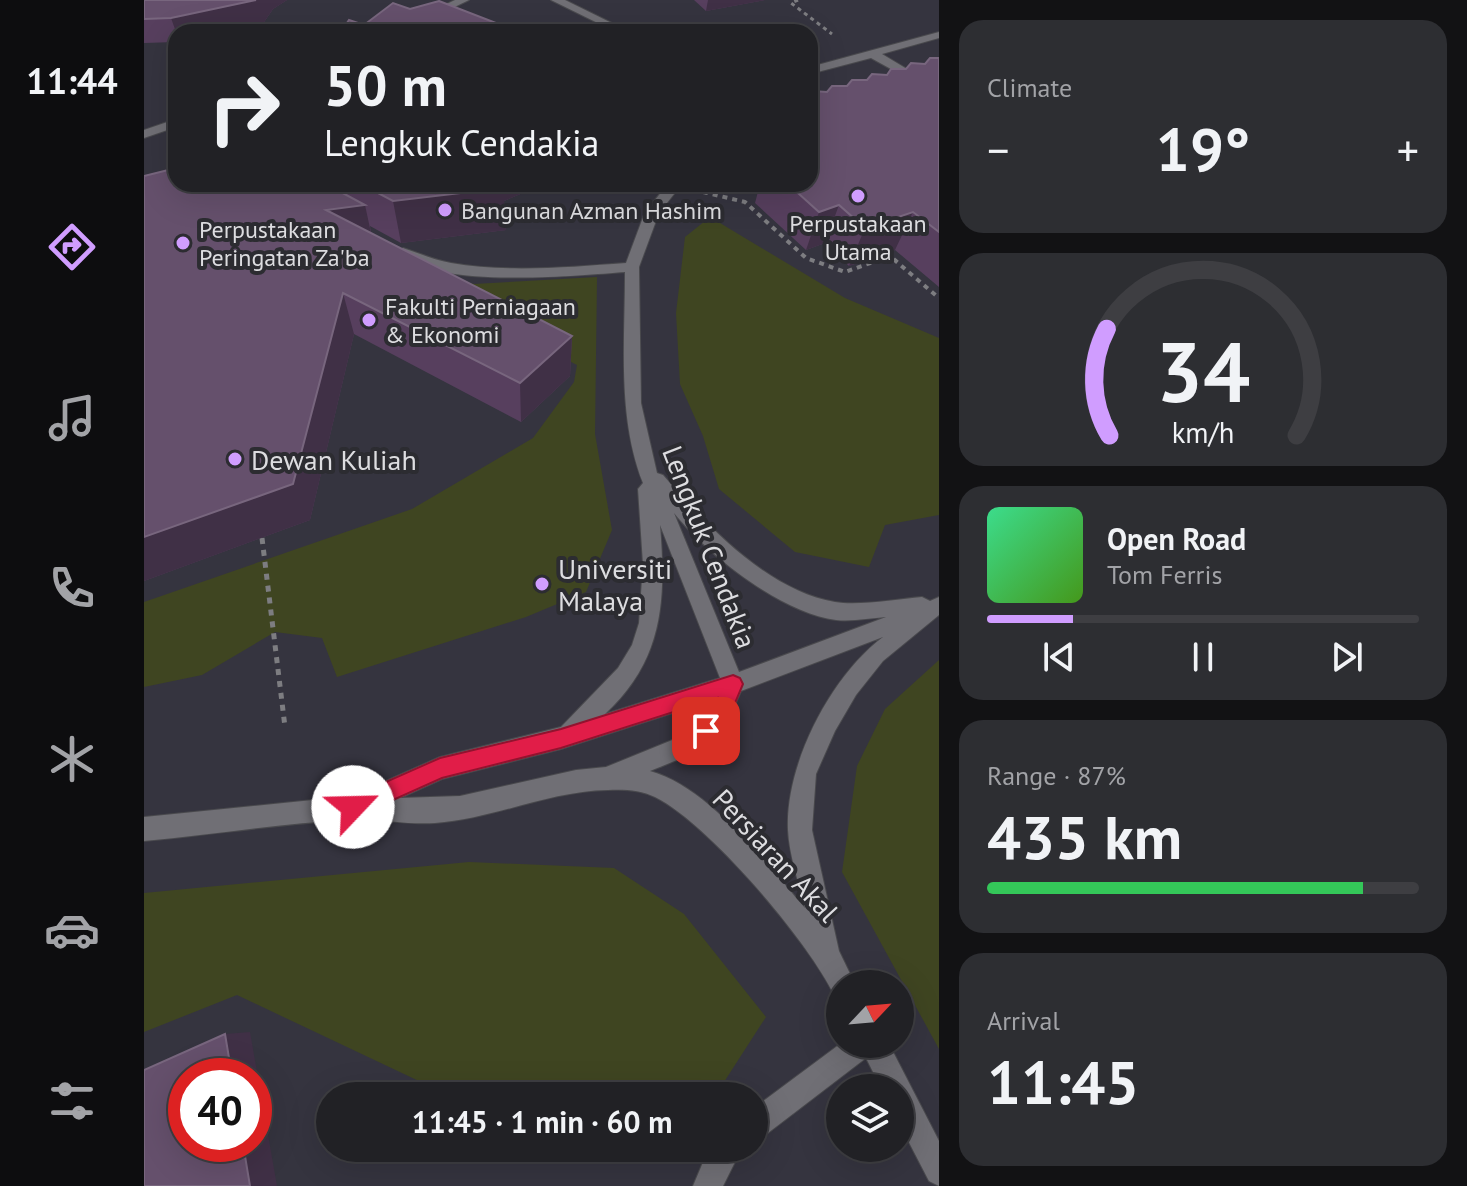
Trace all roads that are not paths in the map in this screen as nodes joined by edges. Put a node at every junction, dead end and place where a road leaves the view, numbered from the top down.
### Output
1 (464, 0) edge
2 (556, 0) edge
3 (412, 24) edge
4 (608, 24) edge
5 (939, 35) edge
6 (871, 53) junction
7 (818, 69) edge
8 (939, 78) edge
9 (668, 192) edge
10 (390, 246) edge
11 (632, 267) junction
12 (645, 465) junction
13 (939, 606) edge
14 (733, 684) junction
15 (561, 738) junction
16 (610, 776) junction
17 (353, 807) junction
18 (144, 829) edge
19 (827, 954) junction
20 (835, 970) edge
21 (844, 1058) edge
22 (768, 1115) edge
23 (914, 1122) edge
24 (718, 1162) edge
25 (939, 1171) edge
26 (708, 1186) edge

1 - 3 street
2 - 4 street
5 - 6 street
6 - 7 street
6 - 8 street
9 - 11 street, Lengkuk Cendakia
10 - 11 street
11 - 12 street, Lengkuk Cendakia
12 - 13 street
12 - 14 street, Lengkuk Cendakia
12 - 15 street
13 - 14 street, Persiaran Akal
13 - 19 street
14 - 15 street, Persiaran Akal
14 - 16 street, Lengkuk Cendakia
15 - 17 street, Persiaran Akal
16 - 17 street, Persiaran Akal
16 - 19 street, Persiaran Akal
17 - 18 street, Persiaran Akal
19 - 20 street
21 - 22 street
23 - 25 street
24 - 26 street

